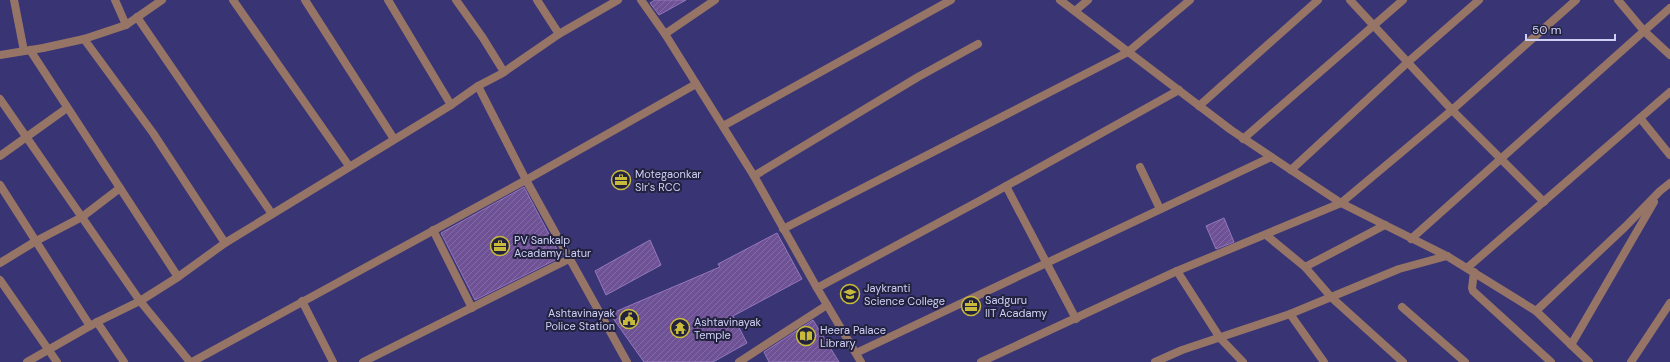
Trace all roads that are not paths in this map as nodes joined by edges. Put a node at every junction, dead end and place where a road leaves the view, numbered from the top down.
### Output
1 (14, 0) edge
2 (115, 0) edge
3 (162, 0) edge
4 (305, 0) edge
5 (388, 0) edge
6 (456, 0) edge
7 (537, 0) edge
8 (641, 0) edge
9 (715, 0) edge
10 (950, 0) edge
11 (1060, 0) edge
12 (1088, 0) edge
13 (1190, 0) edge
14 (1318, 0) edge
15 (1350, 0) edge
16 (1403, 0) edge
17 (1479, 0) edge
18 (1576, 0) edge
19 (1618, 0) edge
20 (235, 1) edge
21 (616, 1) edge
22 (1670, 8) edge
23 (1075, 11) junction
24 (138, 17) junction
25 (126, 25) junction
26 (1374, 26) junction
27 (1644, 31) junction
28 (559, 34) junction
29 (665, 34) junction
30 (84, 38) junction
31 (978, 44) dead end
32 (27, 51) junction
33 (1128, 52) junction
34 (0, 55) edge
35 (1670, 55) edge
36 (1408, 62) junction
37 (504, 72) junction
38 (696, 84) junction
39 (478, 86) junction
40 (1178, 90) junction
41 (1670, 92) edge
42 (0, 99) edge
43 (451, 105) junction
44 (1199, 106) junction
45 (68, 108) junction
46 (1452, 110) junction
47 (1640, 118) junction
48 (723, 126) junction
49 (27, 138) junction
50 (1243, 138) junction
51 (394, 139) junction
52 (1670, 155) edge
53 (0, 156) edge
54 (1271, 157) junction
55 (1501, 158) junction
56 (350, 166) junction
57 (1140, 167) dead end
58 (1291, 170) junction
59 (754, 176) junction
60 (526, 180) junction
61 (1670, 183) edge
62 (0, 185) edge
63 (1006, 186) junction
64 (120, 188) junction
65 (1660, 191) junction
66 (1544, 202) junction
67 (1341, 203) junction
68 (1160, 209) junction
69 (272, 214) junction
70 (82, 217) junction
71 (1385, 225) junction
72 (783, 229) junction
73 (433, 230) junction
74 (1266, 235) junction
75 (1411, 239) junction
76 (36, 241) junction
77 (225, 243) junction
78 (1447, 256) junction
79 (569, 259) junction
80 (1047, 262) junction
81 (0, 263) edge
82 (1305, 267) junction
83 (1471, 270) junction
84 (1177, 271) junction
85 (178, 277) junction
86 (0, 280) edge
87 (817, 288) junction
88 (1331, 297) junction
89 (302, 301) junction
90 (140, 302) junction
91 (1670, 303) edge
92 (827, 305) junction
93 (1402, 307) dead end
94 (472, 308) junction
95 (1536, 311) junction
96 (1290, 314) junction
97 (1076, 318) junction
98 (94, 324) junction
99 (1220, 338) junction
100 (1571, 345) junction
101 (49, 349) junction
102 (856, 353) junction
103 (28, 362) edge
104 (57, 362) edge
105 (124, 362) edge
106 (191, 362) edge
107 (333, 362) edge
108 (363, 362) edge
109 (627, 362) edge
110 (739, 362) edge
111 (861, 362) edge
112 (981, 362) edge
113 (1155, 362) edge
114 (1243, 362) edge
115 (1324, 362) edge
116 (1403, 362) edge
117 (1465, 362) edge
118 (1551, 362) edge
119 (1590, 362) edge
120 (1631, 362) edge

1 - 32 street
2 - 25 street
3 - 24 street
4 - 51 street
5 - 43 street
6 - 37 street
7 - 28 street
8 - 29 street
9 - 29 street
10 - 48 street
11 - 23 street
12 - 23 street
13 - 33 street
14 - 44 street
15 - 26 street
16 - 26 street
17 - 36 street
18 - 46 street
19 - 27 street
20 - 56 street
21 - 28 street
22 - 27 street
23 - 33 street
24 - 25 street
24 - 69 street
25 - 30 street
26 - 36 street
26 - 50 street
27 - 35 street
27 - 55 street
28 - 37 street
29 - 38 street
30 - 32 street
30 - 77 street
31 - 59 street
32 - 34 street
32 - 45 street
33 - 40 street
33 - 72 street
36 - 46 street
36 - 58 street
37 - 39 street
38 - 48 street
38 - 60 street
39 - 43 street
39 - 60 street
40 - 44 street
40 - 63 street
41 - 47 street
42 - 49 street
43 - 51 street
44 - 50 street
45 - 49 street
45 - 64 street
46 - 55 street
46 - 67 street
47 - 52 street
47 - 66 street
48 - 59 street
49 - 53 street
49 - 70 street
50 - 54 street
51 - 56 street
54 - 58 street
54 - 68 street
55 - 66 street
55 - 75 street
56 - 69 street
57 - 68 street
58 - 67 street
59 - 72 street
60 - 73 street
60 - 79 street
61 - 65 street
62 - 76 street
63 - 80 street
63 - 87 street
64 - 70 street
64 - 85 street
65 - 95 street
65 - 100 street
66 - 83 street
67 - 71 street
67 - 74 street
68 - 80 street
69 - 77 street
70 - 76 street
70 - 90 street
71 - 75 street
71 - 82 street
72 - 87 street
73 - 89 street
73 - 94 street
74 - 82 street
74 - 84 street
75 - 78 street
76 - 81 street
76 - 98 street
77 - 85 street
78 - 83 street
78 - 88 street
79 - 94 street
79 - 109 street
80 - 97 street
80 - 102 street
82 - 88 street
83 - 95 street
83 - 118 street
84 - 97 street
84 - 99 street
85 - 90 street
86 - 101 street
87 - 92 street
88 - 96 street
88 - 116 street
89 - 106 street
89 - 107 street
90 - 98 street
90 - 106 street
91 - 120 street
92 - 102 street
92 - 110 street
93 - 117 street
94 - 108 street
95 - 100 street
96 - 99 street
96 - 115 street
97 - 112 street
98 - 101 street
98 - 105 street
99 - 113 street
99 - 114 street
100 - 119 street
101 - 103 street
101 - 104 street
102 - 111 street

